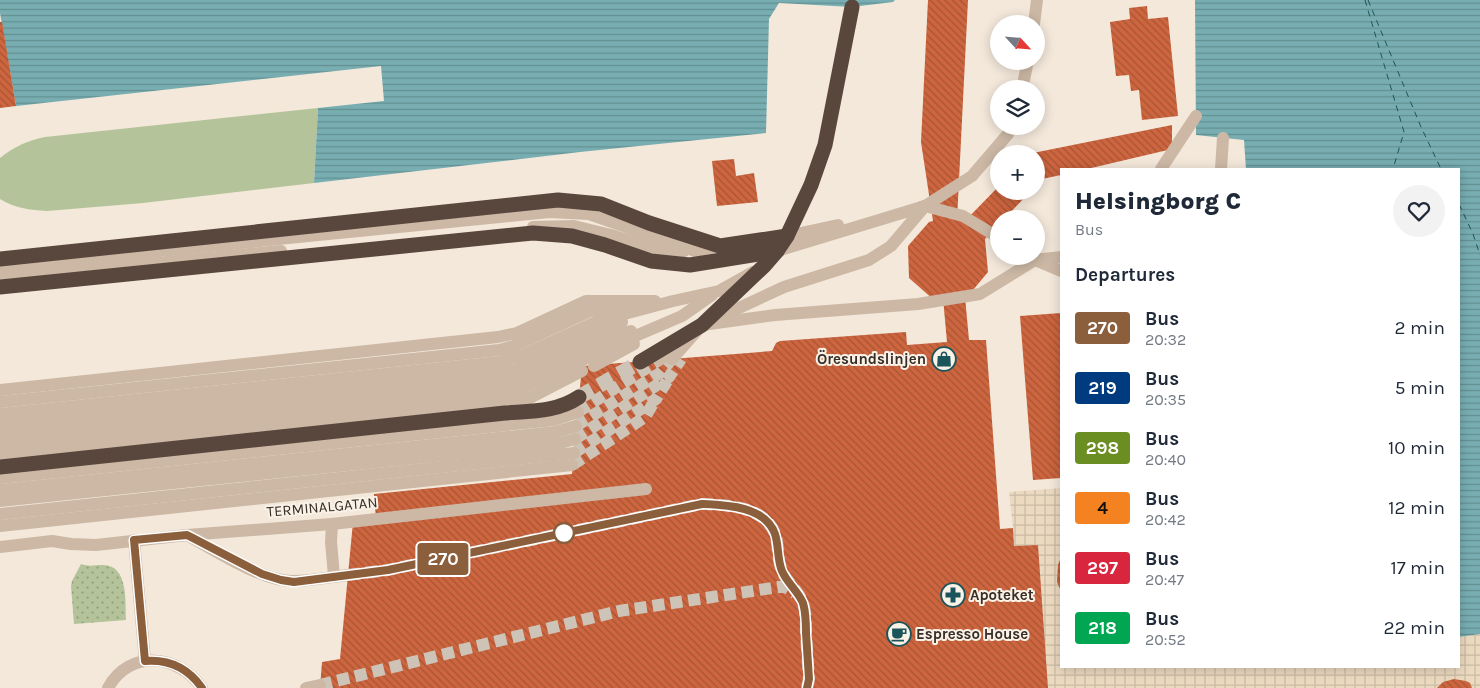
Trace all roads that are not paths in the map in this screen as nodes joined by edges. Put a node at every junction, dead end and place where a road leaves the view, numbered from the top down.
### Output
1 (1037, 0) edge
2 (852, 7) dead end
3 (1035, 15) edge
4 (1196, 116) dead end
5 (1007, 135) edge
6 (1223, 138) dead end
7 (1162, 168) edge
8 (1222, 168) edge
9 (924, 206) junction
10 (990, 232) edge
11 (787, 236) junction
12 (720, 246) junction
13 (695, 251) junction
14 (777, 251) junction
15 (1060, 257) edge
16 (1045, 258) edge
17 (0, 259) edge
18 (1045, 264) edge
19 (1022, 265) edge
20 (764, 266) junction
21 (0, 267) edge
22 (1060, 272) edge
23 (0, 278) edge
24 (0, 287) edge
25 (718, 291) junction
26 (673, 301) junction
27 (682, 316) junction
28 (702, 325) junction
29 (671, 360) tunnel mouth
30 (640, 362) tunnel mouth
31 (594, 366) dead end
32 (582, 371) dead end
33 (0, 390) edge
34 (0, 402) edge
35 (579, 404) joint
36 (0, 414) edge
37 (0, 425) edge
38 (576, 426) tunnel mouth
39 (0, 435) edge
40 (575, 439) tunnel mouth
41 (0, 446) edge
42 (0, 456) edge
43 (0, 466) edge
44 (0, 478) edge
45 (646, 489) dead end
46 (0, 490) edge
47 (0, 502) edge
48 (0, 514) edge
49 (332, 524) junction
50 (0, 526) edge
51 (187, 535) junction
52 (134, 540) junction
53 (0, 546) edge
54 (348, 575) tunnel mouth
55 (334, 576) junction
56 (145, 661) junction
57 (320, 685) dead end
58 (108, 688) edge
59 (202, 688) edge
60 (306, 688) edge

1 - 3 street
2 - 11 highway
4 - 7 street
5 - 9 street
6 - 8 street
9 - 10 street
9 - 11 street
9 - 14 street
9 - 28 street
11 - 12 highway
11 - 14 highway
12 - 13 street
12 - 17 highway
13 - 21 street
13 - 23 street
14 - 20 highway
14 - 24 highway
15 - 16 street
18 - 22 street
19 - 28 street
20 - 25 street
20 - 28 highway
25 - 26 street
25 - 27 street
26 - 33 street
26 - 34 street
26 - 36 street
26 - 37 street
27 - 31 street
27 - 39 street
27 - 41 street
28 - 29 street
28 - 30 highway
32 - 42 street
35 - 43 highway
35 - 44 street
38 - 46 street
40 - 47 street
45 - 49 street, TERMINALGATAN
48 - 50 street
49 - 51 street, TERMINALGATAN
49 - 55 street
51 - 52 street, TERMINALGATAN
51 - 55 street
52 - 53 street, TERMINALGATAN
52 - 56 street
54 - 55 street
56 - 58 street
56 - 59 street
57 - 60 street

